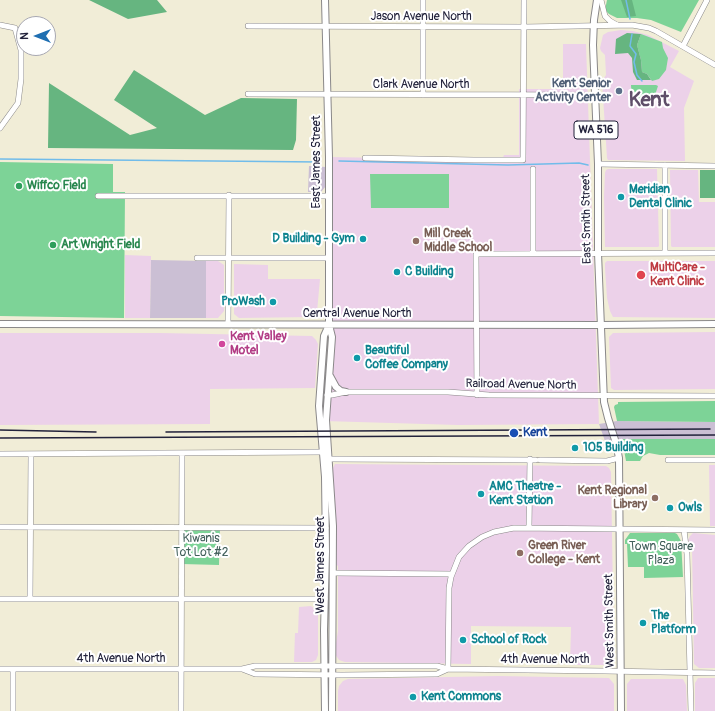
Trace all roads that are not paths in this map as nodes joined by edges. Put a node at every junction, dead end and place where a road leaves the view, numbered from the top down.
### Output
1 (326, 0) edge
2 (423, 0) edge
3 (524, 0) edge
4 (597, 0) edge
5 (601, 0) edge
6 (707, 0) edge
7 (0, 25) edge
8 (618, 25) junction
9 (248, 26) dead end
10 (594, 26) junction
11 (326, 27) junction
12 (423, 27) junction
13 (524, 27) junction
14 (683, 46) junction
15 (715, 65) edge
16 (248, 94) dead end
17 (328, 95) junction
18 (423, 95) junction
19 (524, 95) junction
20 (595, 95) junction
21 (0, 128) edge
22 (365, 158) dead end
23 (598, 164) junction
24 (664, 165) junction
25 (715, 166) edge
26 (534, 169) dead end
27 (229, 195) junction
28 (98, 196) dead end
29 (328, 196) junction
30 (533, 253) junction
31 (598, 253) junction
32 (665, 253) junction
33 (715, 253) edge
34 (197, 258) dead end
35 (229, 258) junction
36 (328, 258) junction
37 (0, 324) edge
38 (228, 324) junction
39 (476, 324) junction
40 (715, 324) edge
41 (328, 325) junction
42 (601, 325) junction
43 (329, 373) junction
44 (346, 392) junction
45 (327, 395) junction
46 (477, 395) junction
47 (604, 396) junction
48 (715, 396) edge
49 (326, 420) joint
50 (613, 436) joint
51 (323, 452) junction
52 (0, 454) edge
53 (31, 454) junction
54 (182, 454) junction
55 (619, 458) junction
56 (329, 459) junction
57 (530, 460) junction
58 (668, 460) dead end
59 (715, 460) edge
60 (0, 527) edge
61 (31, 527) junction
62 (529, 527) junction
63 (182, 528) junction
64 (326, 528) junction
65 (619, 528) junction
66 (684, 530) junction
67 (715, 530) edge
68 (326, 543) junction
69 (333, 573) junction
70 (451, 574) junction
71 (0, 599) edge
72 (30, 599) junction
73 (181, 599) junction
74 (325, 599) junction
75 (328, 666) junction
76 (0, 669) edge
77 (13, 669) junction
78 (180, 669) junction
79 (242, 669) junction
80 (448, 670) junction
81 (621, 671) junction
82 (690, 673) junction
83 (715, 673) edge
84 (329, 675) junction
85 (13, 711) edge
86 (181, 711) edge
87 (325, 711) edge
88 (332, 711) edge
89 (621, 711) edge
90 (691, 711) edge

1 - 11 main road, East James Street
2 - 12 street
3 - 13 street
4 - 10 main road, East Smith Street / WA 516
5 - 8 street
6 - 14 street
7 - 21 street
8 - 10 street, Jason Avenue North
8 - 14 street, Jason Avenue North
9 - 11 street, Jason Avenue North
10 - 13 street, Jason Avenue North
10 - 20 main road, East Smith Street / WA 516
11 - 12 street, Jason Avenue North
11 - 17 main road, East James Street
12 - 13 street, Jason Avenue North
12 - 18 street
13 - 19 street
14 - 15 street, Jason Avenue North
16 - 17 street, Clark Avenue North
17 - 18 street, Clark Avenue North
17 - 29 main road, East James Street
18 - 19 street, Clark Avenue North
19 - 20 street, Clark Avenue North
19 - 22 street
20 - 23 main road, East Smith Street / WA 516
23 - 24 street
23 - 31 main road, East Smith Street / WA 516
24 - 25 street
24 - 32 street
26 - 30 street
27 - 28 street
27 - 29 street
27 - 35 street
29 - 36 main road, East James Street
30 - 31 street
30 - 39 street
31 - 32 street
31 - 42 main road, East Smith Street / WA 516
32 - 33 street
34 - 35 street
35 - 36 street
35 - 38 street
36 - 41 main road, East James Street
37 - 38 main road, Central Avenue North
38 - 41 main road, Central Avenue North
39 - 41 main road, Central Avenue North
39 - 42 main road, Central Avenue North
39 - 46 street
40 - 42 main road, Central Avenue North
41 - 43 main road, East James Street
41 - 51 main road, East James Street
42 - 47 main road, East Smith Street
43 - 44 main road
43 - 45 main road, East James Street
44 - 45 street, Railroad Avenue North
44 - 46 street, Railroad Avenue North
45 - 49 main road, East James Street
46 - 47 street, Railroad Avenue North
47 - 48 street, Railroad Avenue North
47 - 50 main road, East Smith Street
49 - 56 main road, West James Street
50 - 55 main road, West Smith Street
51 - 54 street
51 - 64 main road, West James Street
52 - 53 street
53 - 54 street
53 - 61 street
54 - 63 street
55 - 57 street
55 - 65 main road, West Smith Street
56 - 57 street
56 - 69 main road, West James Street
57 - 62 street
58 - 59 street
60 - 61 street
61 - 63 street
61 - 72 street
62 - 65 street
62 - 70 street
63 - 64 street
63 - 73 street
64 - 68 main road, West James Street
65 - 66 street
65 - 81 main road, West Smith Street
66 - 67 street
66 - 82 street
68 - 69 main road
68 - 74 main road, West James Street
69 - 70 street
69 - 75 main road, West James Street
70 - 80 street
71 - 72 street
72 - 73 street
73 - 74 street
73 - 78 street
74 - 75 main road, West James Street
75 - 79 street, 4th Avenue North
75 - 80 street, 4th Avenue North
75 - 84 main road, West James Street
76 - 77 street, 4th Avenue North
77 - 78 street, 4th Avenue North
77 - 85 street
78 - 79 street, 4th Avenue North
78 - 86 street
79 - 84 street, 4th Avenue North
80 - 81 street, 4th Avenue North
80 - 84 street, 4th Avenue North
81 - 82 street, 4th Avenue North
81 - 89 main road, West Smith Street
82 - 83 street, 4th Avenue North
82 - 90 street
84 - 87 main road, West James Street
84 - 88 main road, West James Street

